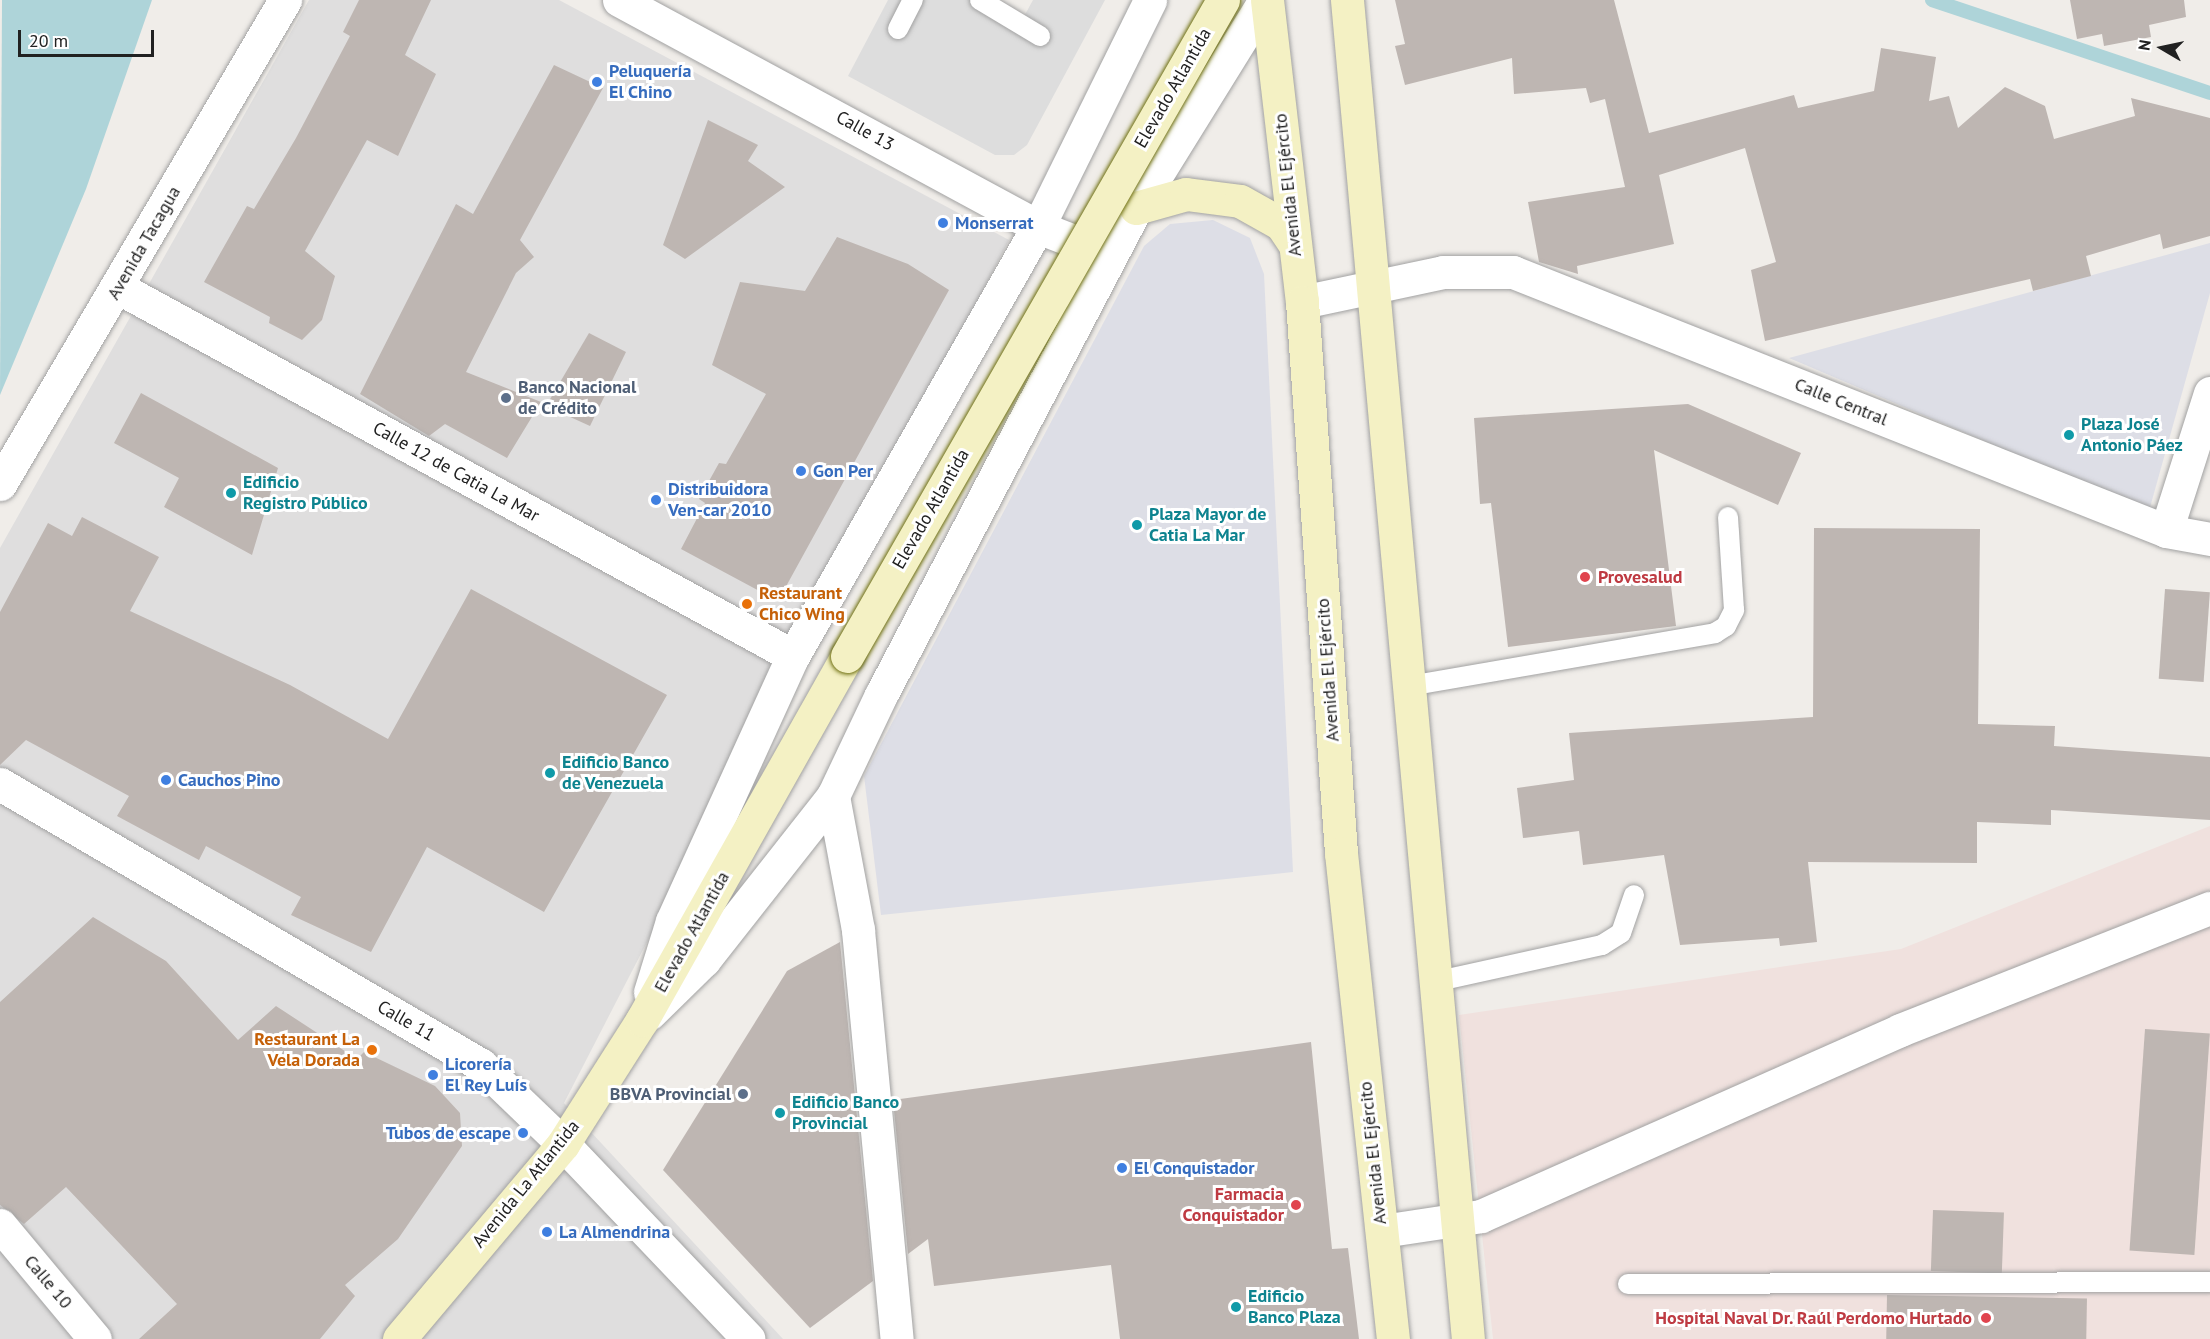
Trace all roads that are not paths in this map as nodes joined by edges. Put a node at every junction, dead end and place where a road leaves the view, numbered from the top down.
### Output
1 (285, 0) edge
2 (619, 0) edge
3 (913, 0) edge
4 (980, 0) edge
5 (1150, 0) edge
6 (1223, 0) edge
7 (1266, 0) edge
8 (1347, 0) edge
9 (898, 28) dead end
10 (1040, 36) dead end
11 (1136, 208) junction
12 (1038, 227) junction
13 (1295, 245) junction
14 (1114, 256) junction
15 (1374, 287) junction
16 (119, 288) junction
17 (1302, 303) junction
18 (2210, 393) edge
19 (0, 484) edge
20 (1728, 516) dead end
21 (2166, 531) junction
22 (2210, 539) edge
23 (793, 656) junction
24 (1409, 686) junction
25 (0, 784) edge
26 (833, 796) junction
27 (1634, 895) dead end
28 (2210, 909) edge
29 (1434, 981) junction
30 (642, 1020) junction
31 (563, 1143) junction
32 (1456, 1219) junction
33 (0, 1225) edge
34 (1382, 1231) junction
35 (2210, 1281) edge
36 (1628, 1284) dead end
37 (95, 1339) edge
38 (399, 1339) edge
39 (749, 1339) edge
40 (897, 1339) edge
41 (1392, 1339) edge
42 (1468, 1339) edge

1 - 16 street, Avenida Tacagua
2 - 12 street, Calle 13
3 - 9 lane
4 - 10 lane
5 - 12 street
6 - 30 main road, Elevado Atlantida, bridge
7 - 11 street
7 - 13 main road, Avenida El Ejército
8 - 15 main road
11 - 13 main road
11 - 14 street
12 - 14 street, Calle 13
12 - 23 street
13 - 17 main road, Avenida El Ejército
14 - 26 street
15 - 17 street, Calle Central
15 - 21 street, Calle Central
15 - 24 main road
16 - 19 street, Avenida Tacagua
16 - 23 street, Calle 12 de Catia La Mar
17 - 34 main road, Avenida El Ejército
18 - 21 street
20 - 24 lane
21 - 22 street, Calle Central
23 - 30 street
24 - 29 main road
25 - 31 street, Calle 11
26 - 30 street
26 - 40 street
27 - 29 lane
28 - 32 street
29 - 32 main road
30 - 31 main road, Avenida La Atlantida
31 - 38 main road, Avenida La Atlantida
31 - 39 street, Calle 11
32 - 34 street
32 - 42 main road
33 - 37 street, Calle 10
34 - 41 main road, Avenida El Ejército
35 - 36 lane

